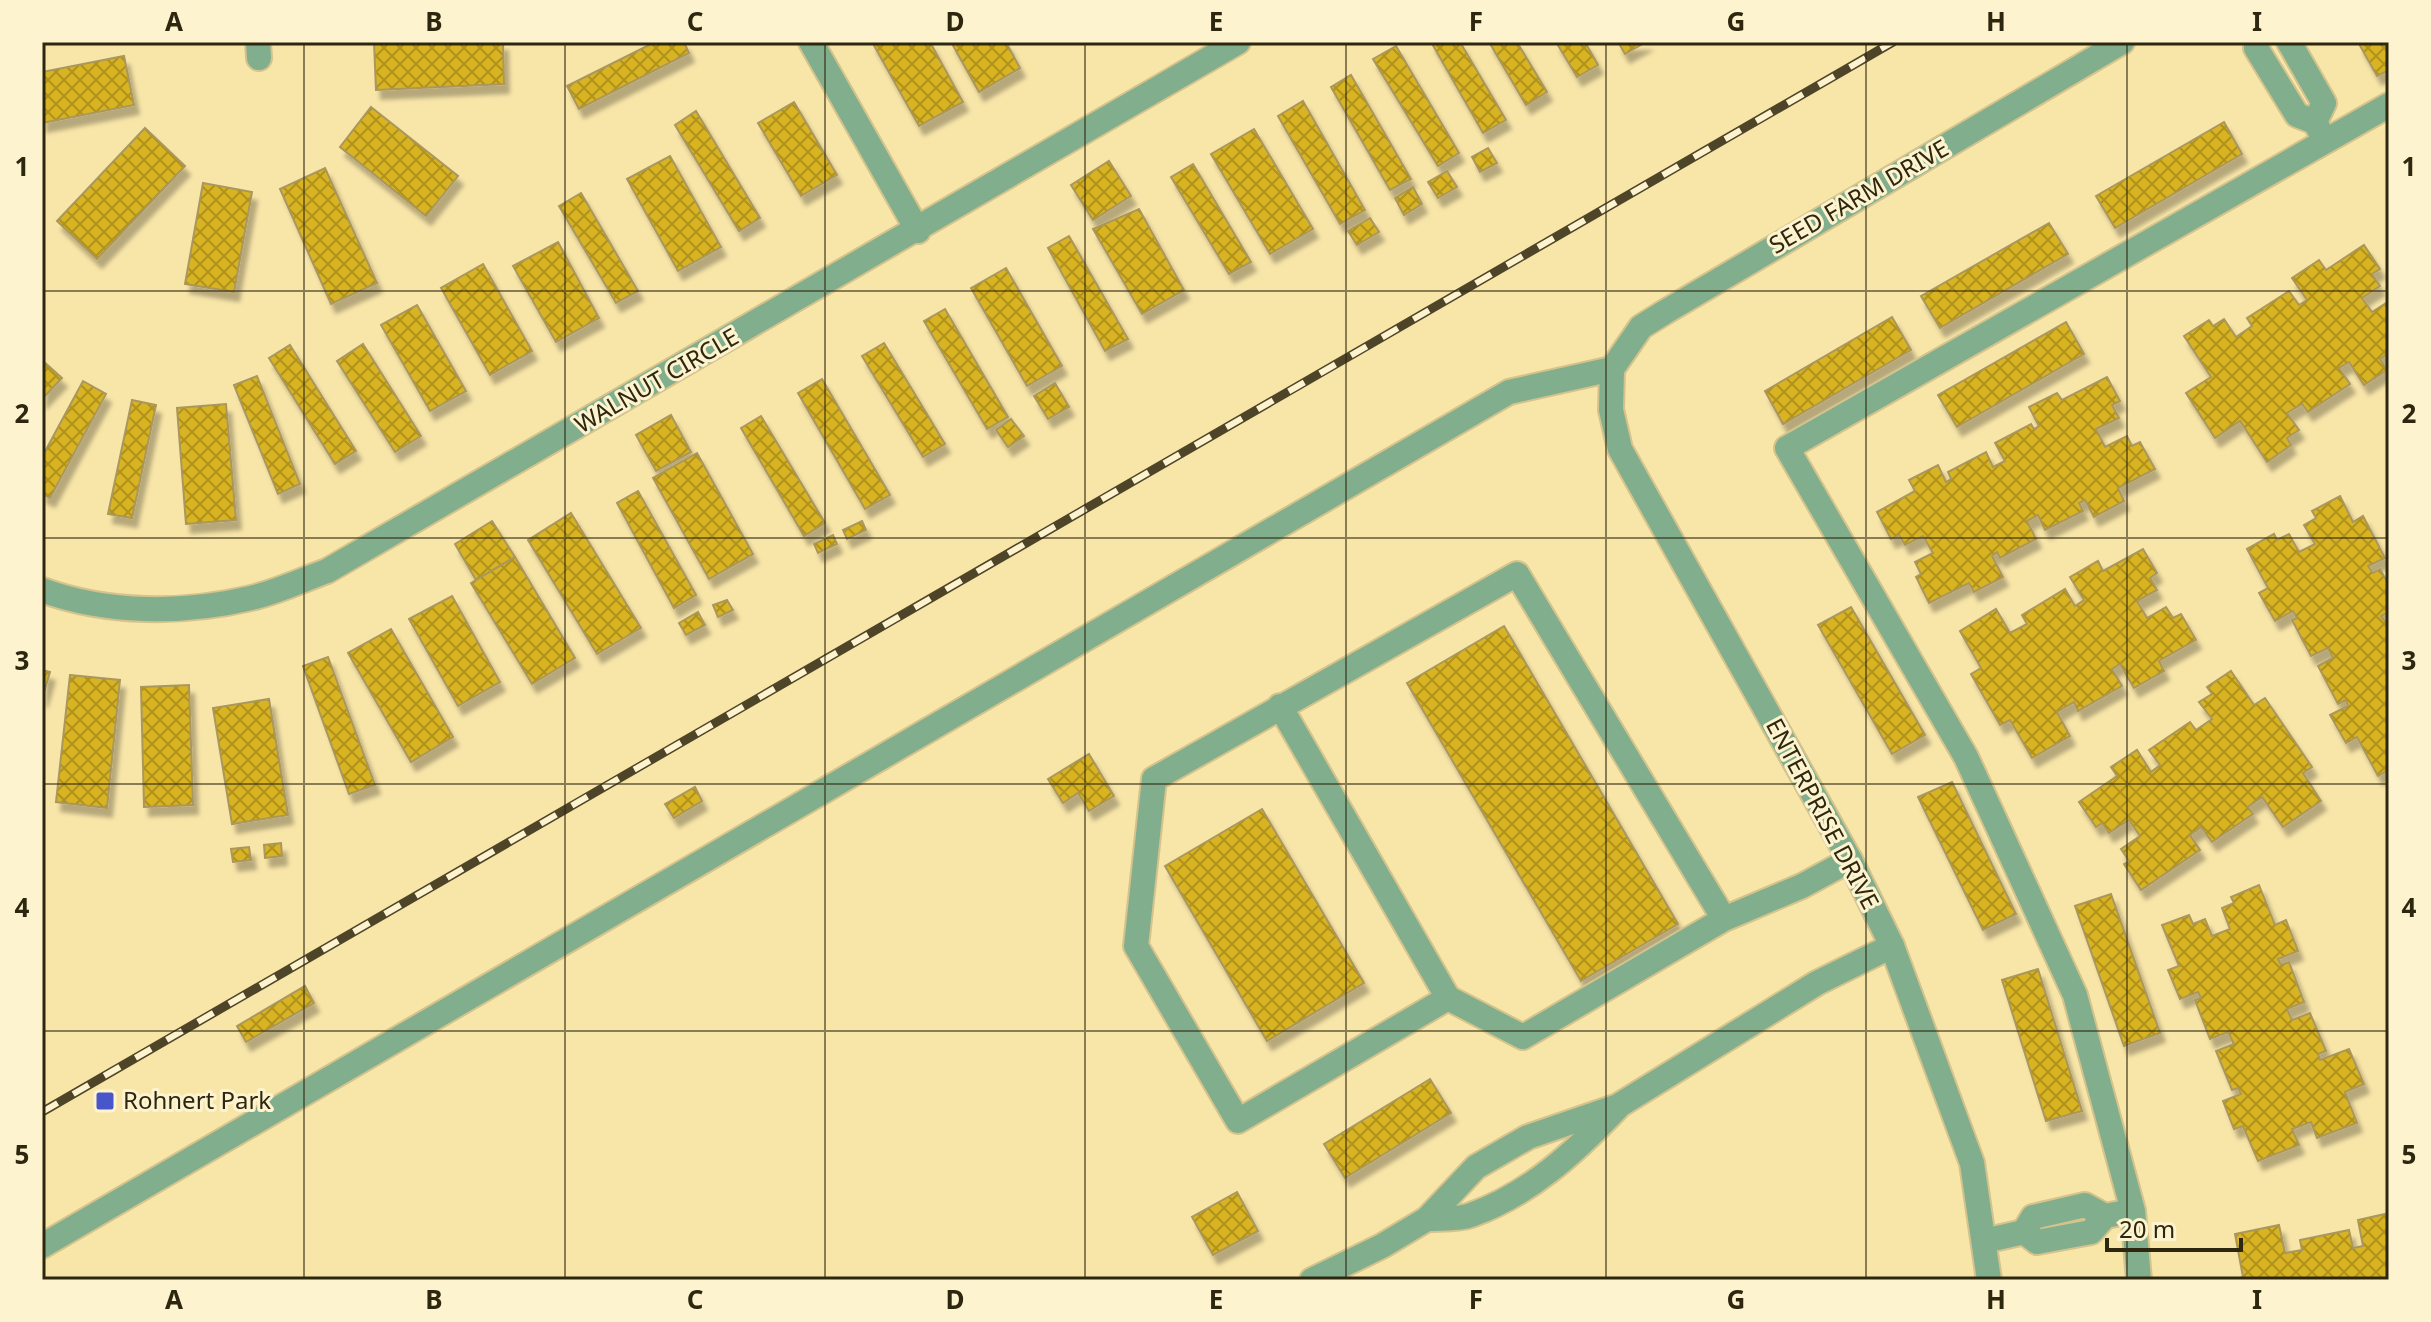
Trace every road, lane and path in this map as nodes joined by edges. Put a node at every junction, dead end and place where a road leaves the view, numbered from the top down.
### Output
1 (811, 42) edge
2 (1238, 42) edge
3 (2122, 42) edge
4 (2258, 42) edge
5 (2289, 42) edge
6 (2389, 105) edge
7 (2320, 132) junction
8 (918, 231) junction
9 (1612, 369) junction
10 (42, 590) edge
11 (1280, 706) junction
12 (1850, 860) junction
13 (1724, 919) junction
14 (1892, 946) junction
15 (1448, 998) junction
16 (1618, 1106) junction
17 (2133, 1211) junction
18 (1427, 1219) junction
19 (1984, 1241) junction
20 (42, 1246) edge
21 (1312, 1280) edge
22 (1989, 1280) edge
23 (2139, 1280) edge

1 - 8 street
2 - 8 street, WALNUT CIRCLE
3 - 9 street, SEED FARM DRIVE
4 - 7 street
5 - 7 street
6 - 7 street
7 - 17 street
8 - 10 street, WALNUT CIRCLE
9 - 12 street, ENTERPRISE DRIVE
9 - 20 street
11 - 13 street
11 - 15 street
11 - 15 street
12 - 13 street
12 - 14 street, ENTERPRISE DRIVE
13 - 15 street
14 - 16 street
14 - 19 street, ENTERPRISE DRIVE
16 - 18 street
16 - 18 street
17 - 19 street
17 - 23 street
18 - 21 street
19 - 22 street, ENTERPRISE DRIVE

